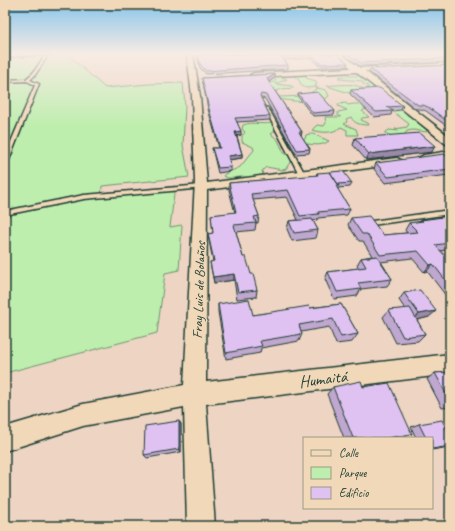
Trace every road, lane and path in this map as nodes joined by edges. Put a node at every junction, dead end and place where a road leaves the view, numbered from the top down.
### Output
1 (199, 79) edge
2 (370, 79) edge
3 (27, 80) joint
4 (5, 82) edge
5 (262, 100) edge
6 (450, 142) edge
7 (450, 154) edge
8 (6, 160) edge
9 (302, 174) junction
10 (202, 187) junction
11 (5, 212) edge
12 (450, 212) edge
13 (372, 222) edge
14 (450, 364) edge
15 (195, 394) junction
16 (5, 439) edge
17 (201, 526) edge

1 - 10 street, Fray Luis de Bolaños
2 - 6 street
3 - 4 lane
3 - 8 lane
5 - 9 lane
7 - 9 street
9 - 10 street
10 - 11 lane
10 - 15 street, Fray Luis de Bolaños
12 - 13 lane
14 - 15 street, Humaitá
15 - 16 street, Humaitá
15 - 17 street, Fray Luis de Bolaños

